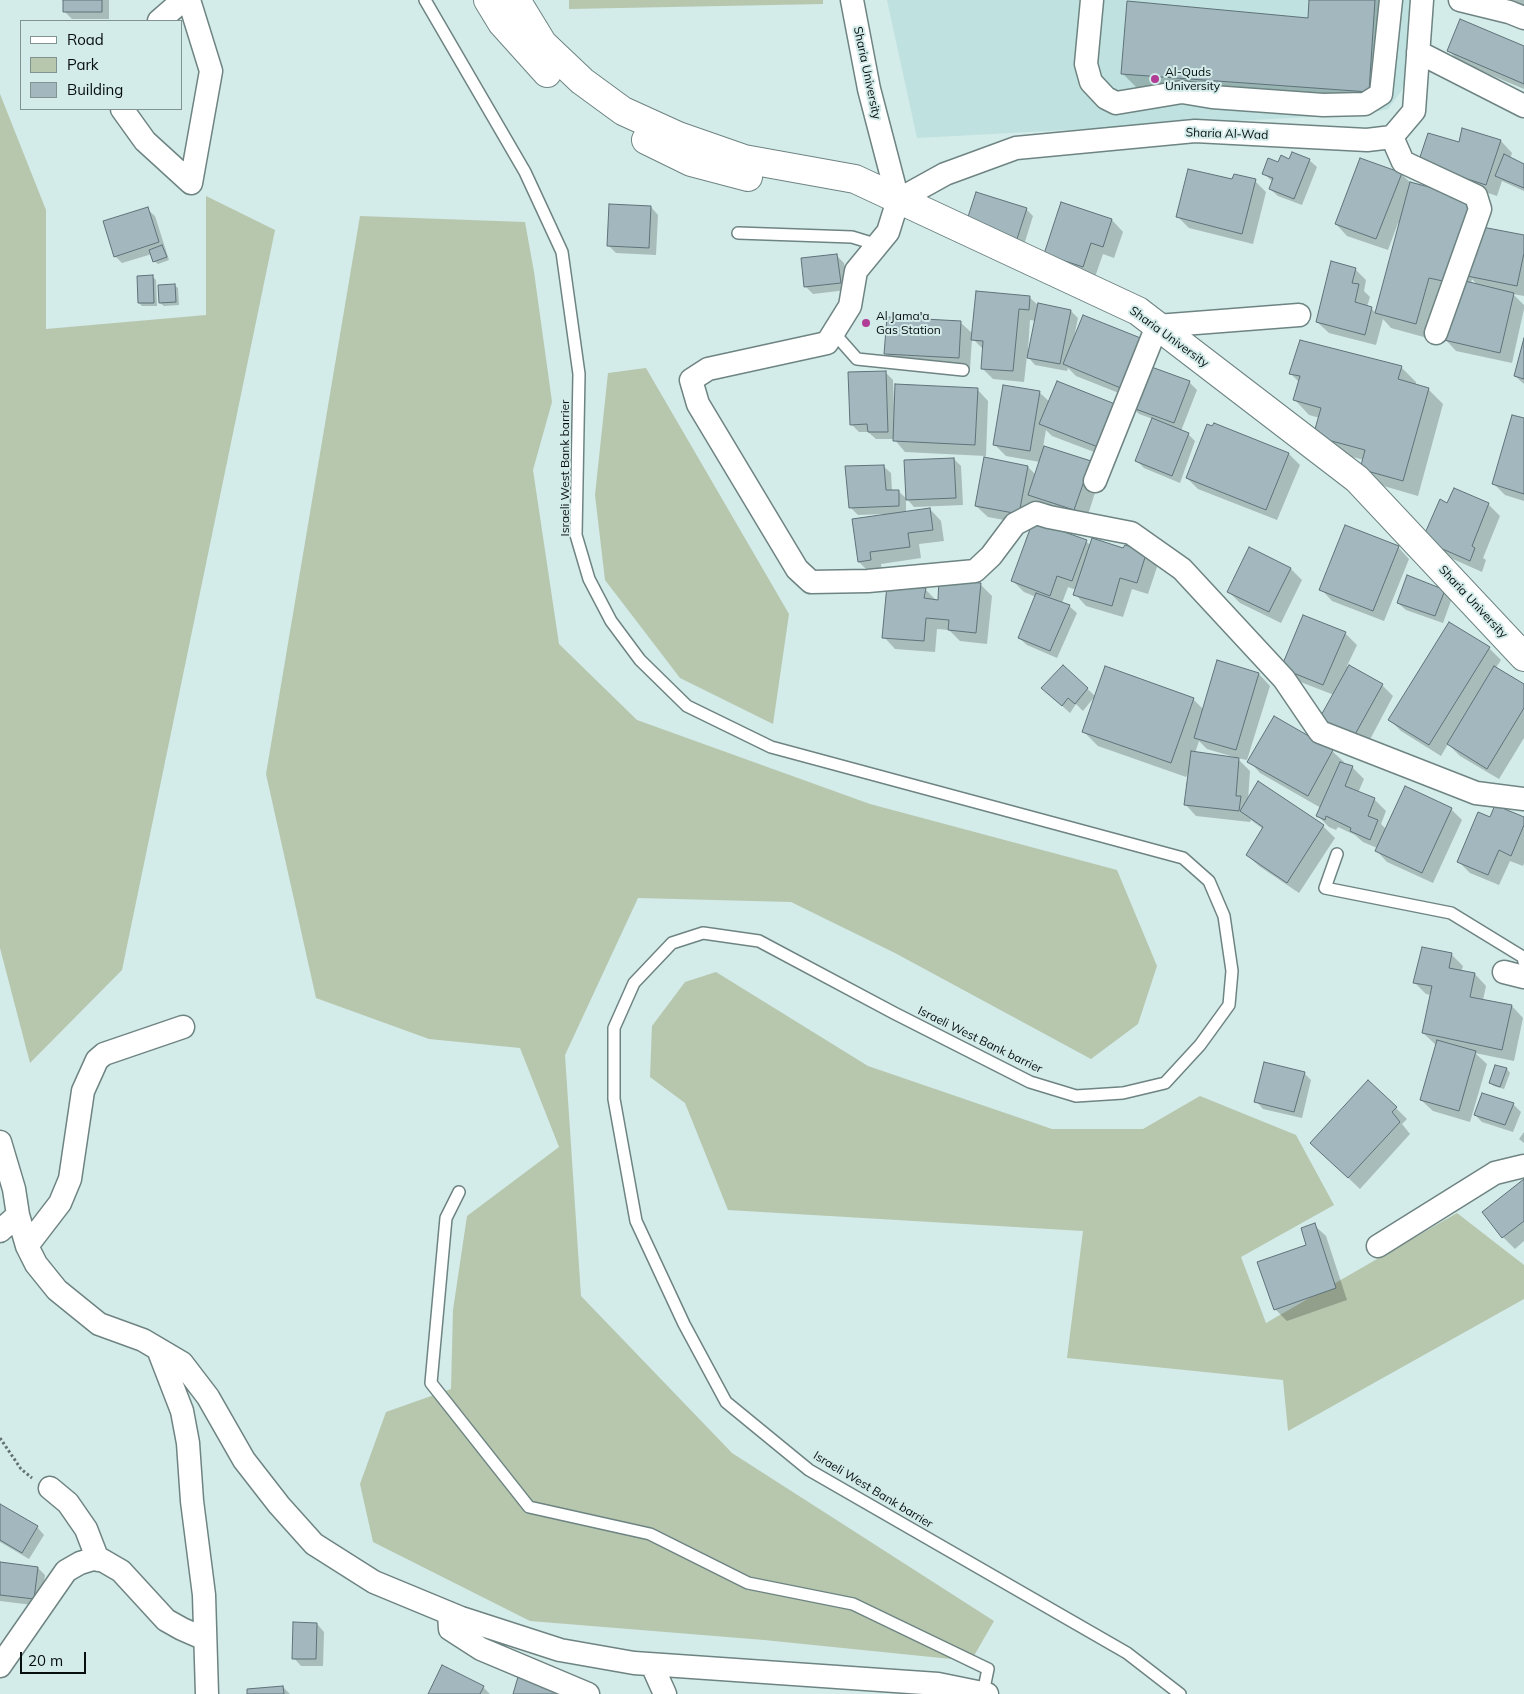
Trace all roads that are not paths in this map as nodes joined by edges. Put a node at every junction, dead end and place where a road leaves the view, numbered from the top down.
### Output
1 (183, 0) edge
2 (189, 0) edge
3 (425, 0) edge
4 (488, 0) edge
5 (516, 0) edge
6 (852, 0) edge
7 (1092, 0) edge
8 (1391, 0) edge
9 (1422, 0) edge
10 (1460, 0) edge
11 (1524, 18) edge
12 (160, 20) edge
13 (1418, 52) junction
14 (1524, 106) edge
15 (123, 110) edge
16 (1392, 137) junction
17 (898, 200) junction
18 (738, 233) dead end
19 (878, 245) junction
20 (1299, 316) dead end
21 (1158, 326) junction
22 (834, 333) junction
23 (1436, 333) dead end
24 (963, 370) dead end
25 (1095, 482) dead end
26 (1524, 656) edge
27 (1524, 799) edge
28 (1337, 854) dead end
29 (1524, 962) edge
30 (183, 1027) dead end
31 (0, 1142) edge
32 (1524, 1166) edge
33 (459, 1192) dead end
34 (18, 1215) junction
35 (0, 1231) edge
36 (27, 1246) junction
37 (1378, 1246) dead end
38 (158, 1349) junction
39 (50, 1488) road end
40 (98, 1560) junction
41 (449, 1613) junction
42 (205, 1639) junction
43 (652, 1665) junction
44 (0, 1666) edge
45 (208, 1694) edge
46 (588, 1694) edge
47 (665, 1694) edge
48 (985, 1694) edge
49 (1180, 1694) edge

1 - 12 street
2 - 15 street
3 - 49 lane, Israeli West Bank barrier
4 - 17 main road
5 - 17 main road
6 - 17 street, Sharia University
7 - 8 street
9 - 13 street
10 - 11 street
13 - 14 street
13 - 16 street
16 - 17 street, Sharia Al-Wad
16 - 23 street
17 - 19 street
17 - 21 main road, Sharia University
18 - 19 lane
19 - 22 street
20 - 21 street
21 - 25 street
21 - 26 main road, Sharia University
22 - 24 lane
22 - 27 street
28 - 29 lane
30 - 36 street
31 - 34 street
32 - 37 street
33 - 48 lane
34 - 35 street
34 - 36 street
36 - 38 street
38 - 41 street
38 - 42 street
39 - 40 street
40 - 42 street
40 - 44 street
41 - 43 street
41 - 46 street
42 - 45 street
43 - 47 street
43 - 48 street

